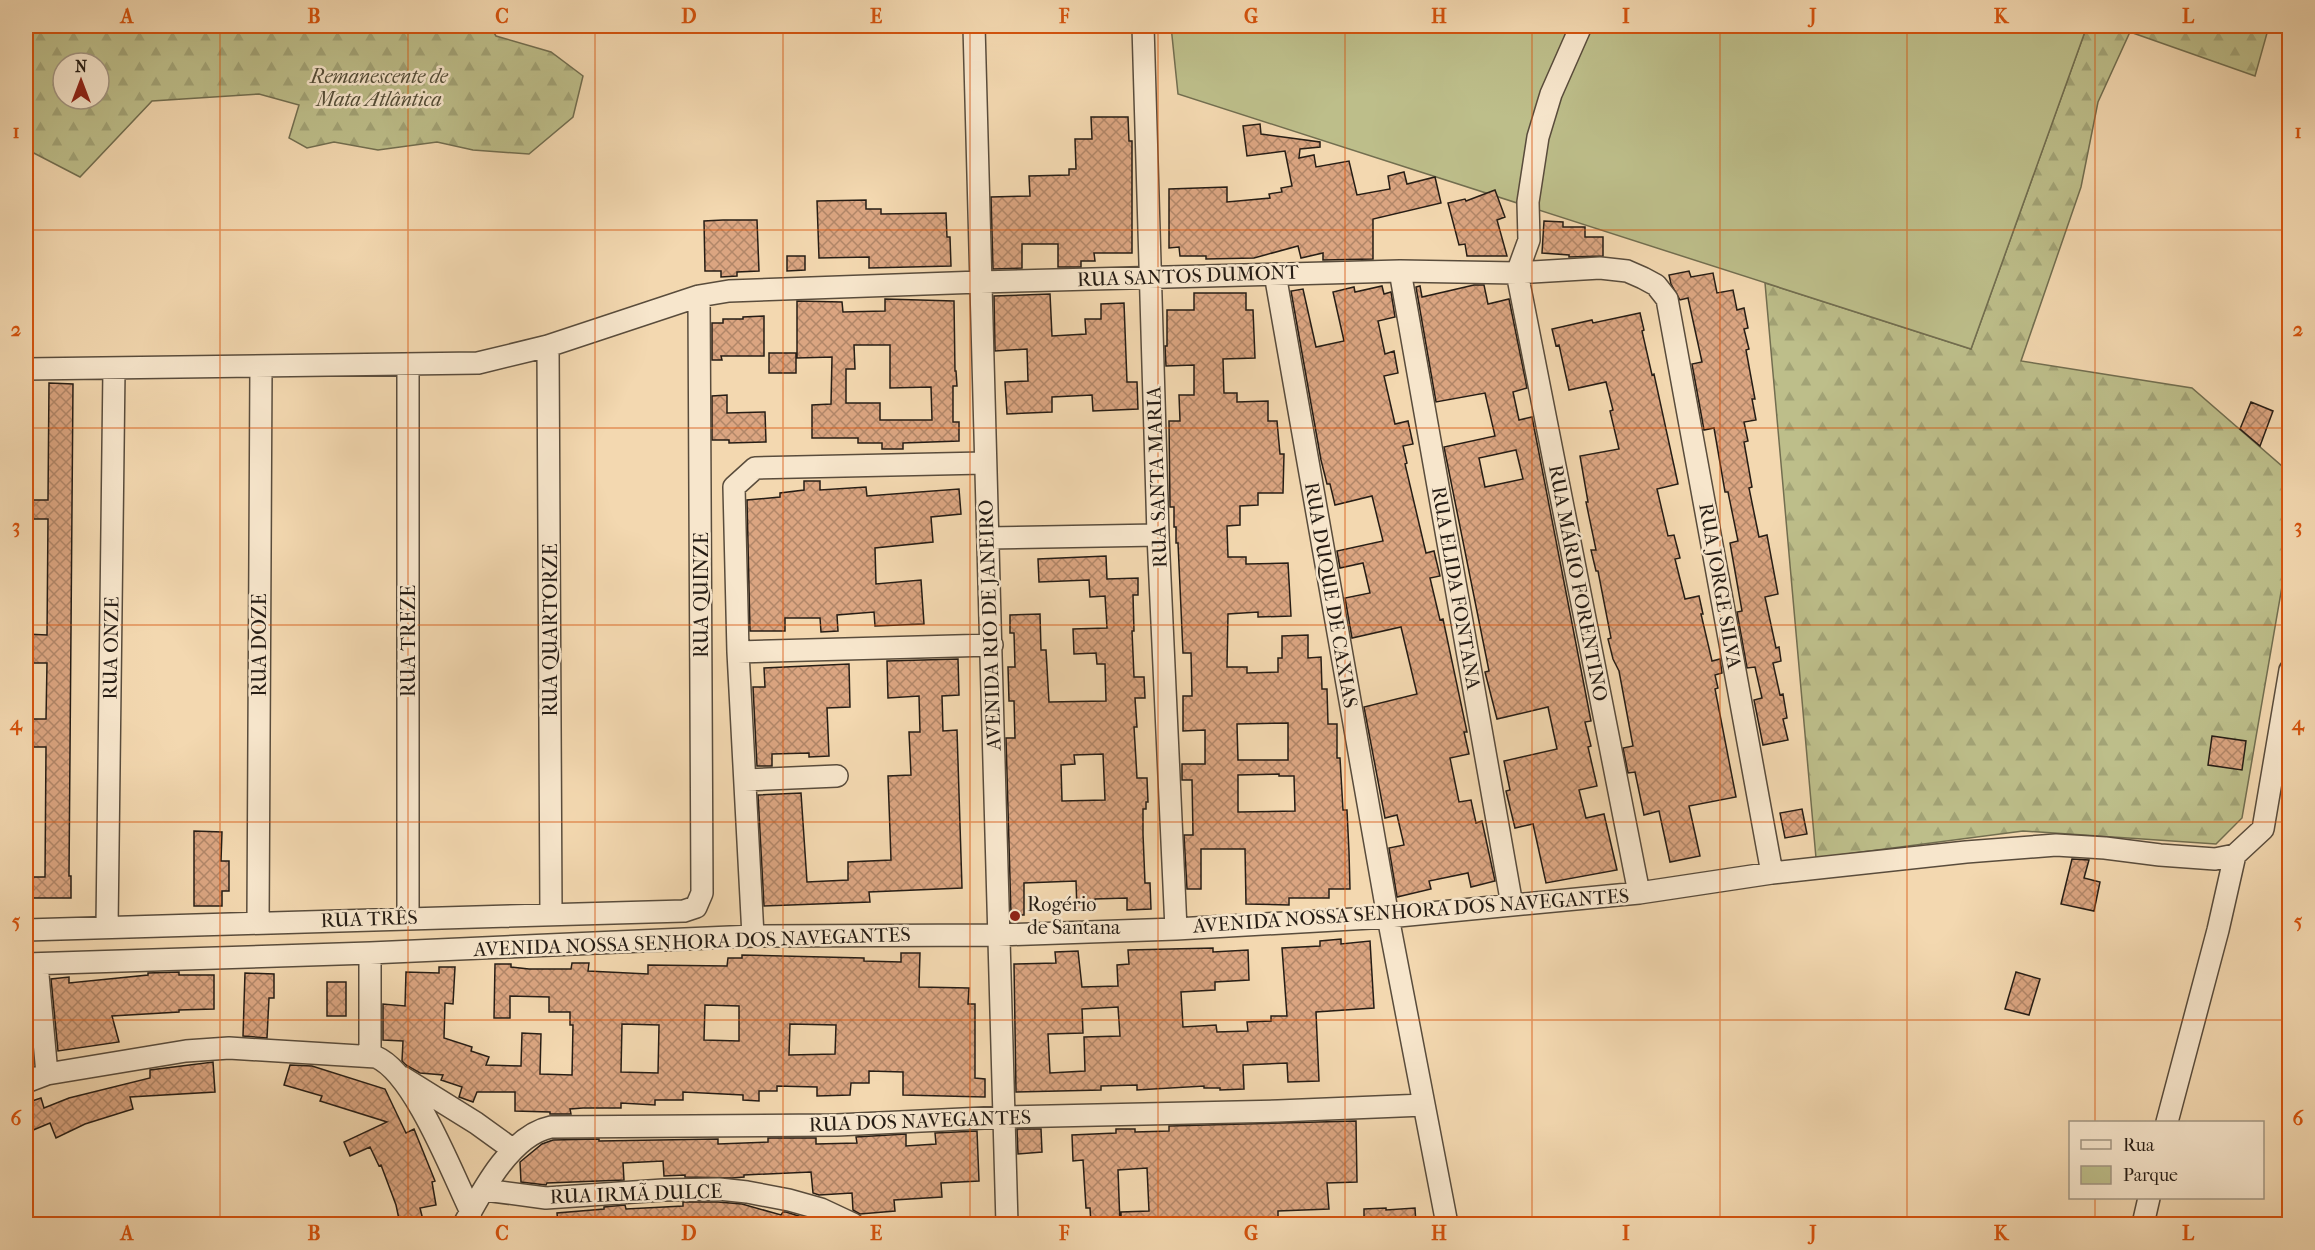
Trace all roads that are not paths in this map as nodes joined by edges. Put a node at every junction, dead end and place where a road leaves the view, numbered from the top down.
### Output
1 (974, 26) edge
2 (1143, 26) edge
3 (1581, 26) edge
4 (1400, 271) junction
5 (1517, 273) junction
6 (1275, 274) junction
7 (1150, 278) junction
8 (980, 282) junction
9 (699, 296) junction
10 (1667, 299) joint
11 (548, 346) junction
12 (408, 364) junction
13 (261, 367) junction
14 (26, 369) edge
15 (114, 369) junction
16 (984, 463) junction
17 (1158, 535) junction
18 (988, 538) junction
19 (992, 645) junction
20 (738, 652) junction
21 (2289, 670) edge
22 (837, 776) dead end
23 (745, 780) junction
24 (2235, 855) junction
25 (1772, 873) junction
26 (702, 893) joint
27 (1639, 893) junction
28 (1512, 905) junction
29 (551, 914) junction
30 (1388, 917) junction
31 (408, 918) junction
32 (258, 923) junction
33 (107, 927) junction
34 (1176, 929) junction
35 (26, 930) edge
36 (999, 935) junction
37 (753, 936) junction
38 (370, 953) junction
39 (31, 964) edge
40 (370, 1055) junction
41 (47, 1074) junction
42 (400, 1075) junction
43 (26, 1082) edge
44 (1424, 1105) junction
45 (1005, 1117) junction
46 (2167, 1121) edge
47 (512, 1149) junction
48 (485, 1190) junction
49 (2149, 1199) edge
50 (467, 1218) edge
51 (853, 1224) edge
52 (1007, 1224) edge
53 (1447, 1224) edge
54 (2143, 1224) edge

1 - 8 street, AVENIDA RIO DE JANEIRO
2 - 7 street, RUA SANTA MARIA
3 - 5 street
4 - 5 street, RUA SANTOS DUMONT
4 - 6 street, RUA SANTOS DUMONT
4 - 28 street, RUA ELIDA FONTANA
5 - 10 street, RUA SANTOS DUMONT
5 - 27 street, RUA MÁRIO FORENTINO
6 - 7 street, RUA SANTOS DUMONT
6 - 30 street, RUA DUQUE DE CAXIAS
7 - 8 street, RUA SANTOS DUMONT
7 - 17 street, RUA SANTA MARIA
8 - 9 street, RUA SANTOS DUMONT
8 - 16 street, AVENIDA RIO DE JANEIRO
9 - 11 street, RUA SANTOS DUMONT
9 - 26 street, RUA QUINZE
10 - 25 street, RUA JORGE SILVA
11 - 12 street, RUA SANTOS DUMONT
11 - 29 street, RUA QUARTORZE
12 - 13 street, RUA SANTOS DUMONT
12 - 31 street, RUA TREZE
13 - 15 street, RUA SANTOS DUMONT
13 - 32 street, RUA DOZE
14 - 15 street, RUA SANTOS DUMONT
15 - 33 street, RUA ONZE
16 - 18 street, AVENIDA RIO DE JANEIRO
16 - 20 street
17 - 18 street
17 - 34 street, RUA SANTA MARIA
18 - 19 street, AVENIDA RIO DE JANEIRO
19 - 20 street
19 - 36 street, AVENIDA RIO DE JANEIRO
20 - 23 street
21 - 24 street
22 - 23 street
23 - 37 street
24 - 25 street, AVENIDA NOSSA SENHORA DOS NAVEGANTES
24 - 46 street
25 - 27 street, AVENIDA NOSSA SENHORA DOS NAVEGANTES
26 - 29 street, RUA TRÊS
27 - 28 street, AVENIDA NOSSA SENHORA DOS NAVEGANTES
28 - 30 street, AVENIDA NOSSA SENHORA DOS NAVEGANTES
29 - 31 street, RUA TRÊS
30 - 34 street, AVENIDA NOSSA SENHORA DOS NAVEGANTES
30 - 44 street, RUA DUQUE DE CAXIAS
31 - 32 street, RUA TRÊS
32 - 33 street, RUA TRÊS
33 - 35 street, RUA TRÊS
34 - 36 street, AVENIDA NOSSA SENHORA DOS NAVEGANTES
36 - 37 street, AVENIDA NOSSA SENHORA DOS NAVEGANTES
36 - 45 street, AVENIDA RIO DE JANEIRO
37 - 38 street, AVENIDA NOSSA SENHORA DOS NAVEGANTES
38 - 39 street, AVENIDA NOSSA SENHORA DOS NAVEGANTES
38 - 40 street
39 - 41 street
40 - 41 street
40 - 42 street
41 - 43 street
42 - 47 street
42 - 50 street
44 - 45 street, RUA DOS NAVEGANTES
44 - 53 street, RUA DUQUE DE CAXIAS
45 - 47 street, RUA DOS NAVEGANTES
45 - 52 street, AVENIDA RIO DE JANEIRO
47 - 48 street, RUA DOS NAVEGANTES
48 - 50 street, RUA DOS NAVEGANTES
48 - 51 street, RUA IRMÃ DULCE
49 - 54 street

